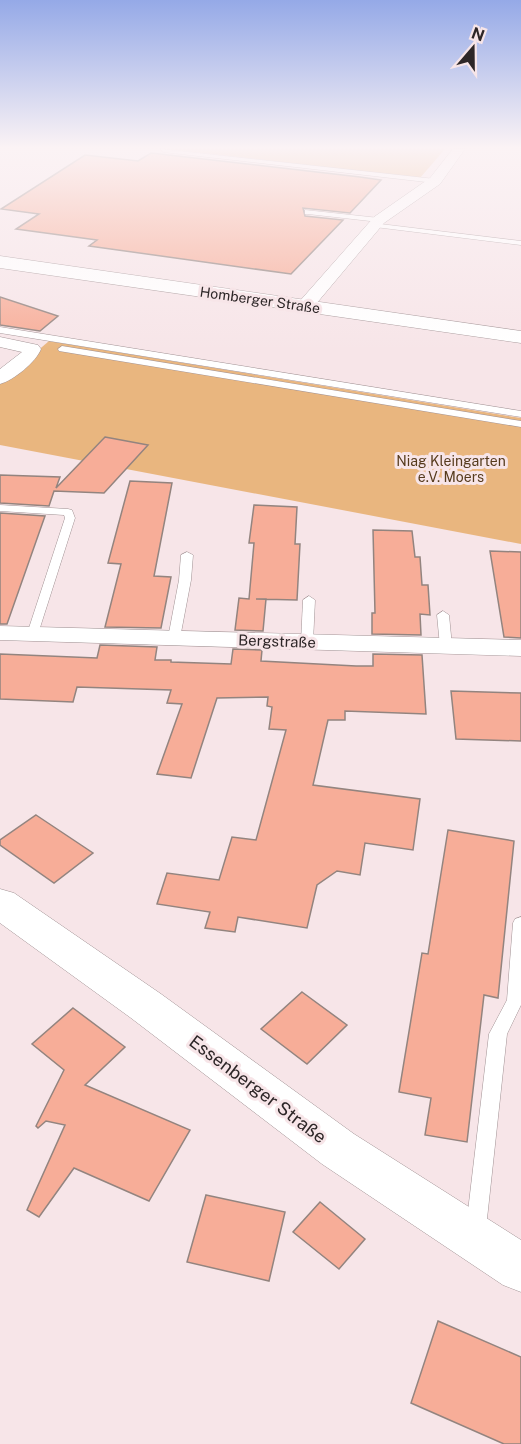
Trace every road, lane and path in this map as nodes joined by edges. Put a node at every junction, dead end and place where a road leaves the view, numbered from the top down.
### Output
1 (336, 216) edge
2 (386, 216) edge
3 (377, 223) junction
4 (521, 243) edge
5 (0, 262) edge
6 (305, 306) junction
7 (0, 330) edge
8 (521, 337) edge
9 (0, 342) edge
10 (62, 349) dead end
11 (0, 378) edge
12 (521, 414) edge
13 (521, 424) edge
14 (0, 508) edge
15 (187, 555) dead end
16 (309, 600) dead end
17 (443, 615) dead end
18 (0, 633) edge
19 (33, 634) junction
20 (174, 638) junction
21 (308, 642) junction
22 (446, 646) junction
23 (521, 648) edge
24 (0, 903) edge
25 (521, 923) edge
26 (475, 1239) junction
27 (521, 1268) edge

1 - 3 lane
2 - 3 street
3 - 4 lane
3 - 6 street
5 - 6 main road, Homberger Straße
6 - 8 main road, Homberger Straße
7 - 12 lane
9 - 11 street
10 - 13 lane
14 - 19 lane
15 - 20 lane
16 - 21 lane
17 - 22 lane
18 - 19 street, Bergstraße
19 - 20 street, Bergstraße
20 - 21 street, Bergstraße
21 - 22 street, Bergstraße
22 - 23 street, Bergstraße
24 - 26 main road, Essenberger Straße
25 - 26 lane
26 - 27 main road, Essenberger Straße

